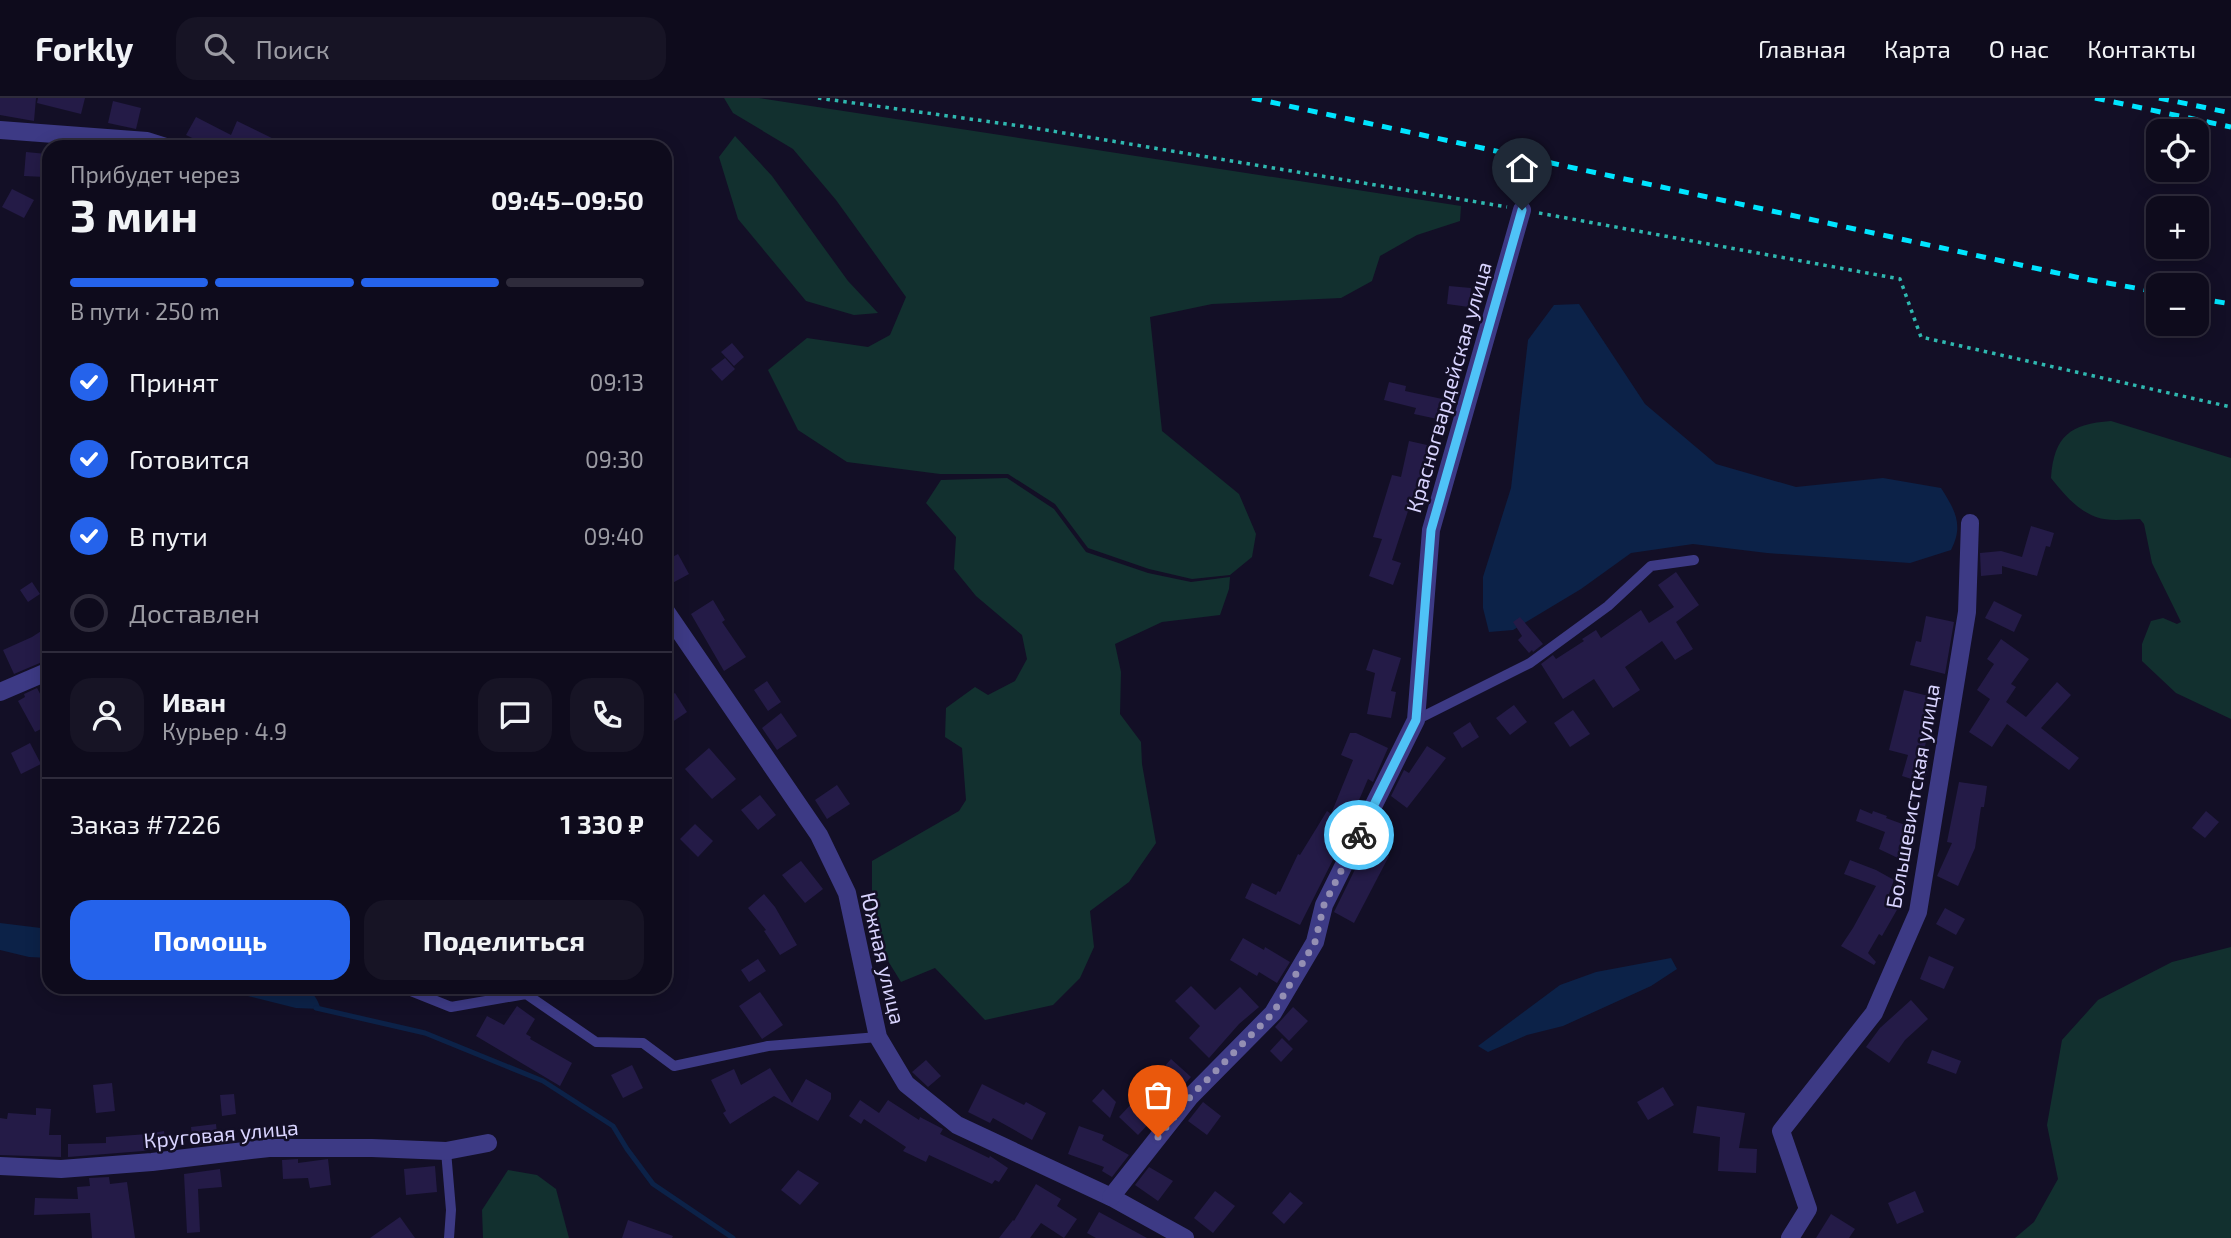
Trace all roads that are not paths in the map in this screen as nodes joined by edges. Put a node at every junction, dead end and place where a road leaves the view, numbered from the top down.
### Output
1 (0, 130) edge
2 (134, 140) edge
3 (1522, 210) road end
4 (1970, 523) dead end
5 (1693, 560) dead end
6 (672, 620) edge
7 (42, 674) edge
8 (0, 692) edge
9 (1416, 720) junction
10 (418, 994) edge
11 (526, 994) edge
12 (526, 994) edge
13 (878, 1037) junction
14 (488, 1143) dead end
15 (446, 1152) junction
16 (0, 1166) edge
17 (1111, 1197) junction
18 (449, 1238) edge
19 (1185, 1238) edge
20 (1790, 1238) edge

1 - 2 street
3 - 9 street, Красногвардейская улица
4 - 20 street, Большевистская улица
5 - 9 lane
6 - 13 street, Южная улица
7 - 8 street
9 - 17 street, Красногвардейская улица
10 - 11 lane
12 - 13 lane
13 - 17 street, Южная улица
14 - 15 street, Круговая улица
15 - 16 street, Круговая улица
15 - 18 lane
17 - 19 street, Южная улица

